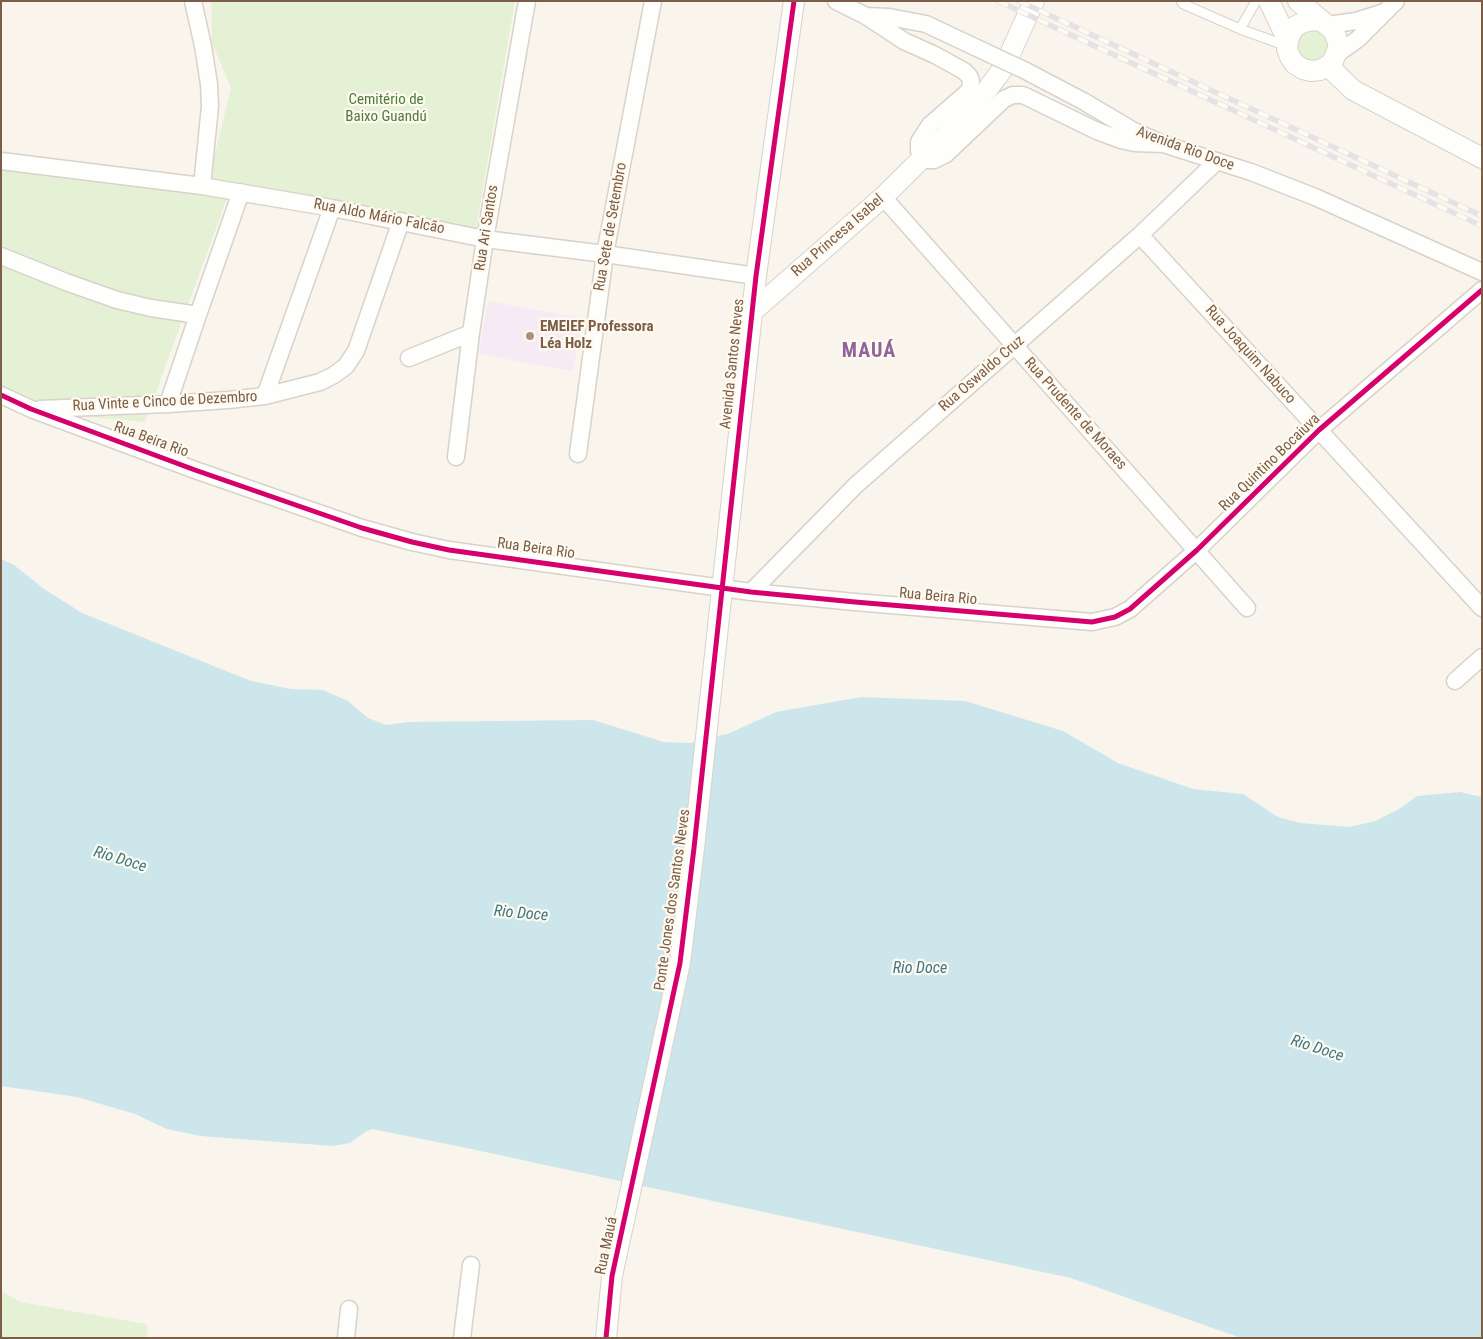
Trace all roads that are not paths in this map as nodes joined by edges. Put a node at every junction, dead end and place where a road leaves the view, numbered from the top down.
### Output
1 (193, 1) edge
2 (527, 1) edge
3 (653, 1) edge
4 (794, 1) edge
5 (836, 1) edge
6 (1034, 1) edge
7 (1181, 1) edge
8 (1256, 1) edge
9 (1269, 1) edge
10 (1298, 1) edge
11 (1390, 7) edge
12 (866, 16) junction
13 (1324, 23) junction
14 (1240, 29) junction
15 (1287, 44) junction
16 (1332, 60) junction
17 (1163, 144) junction
18 (922, 158) junction
19 (1482, 158) edge
20 (1, 161) edge
21 (1217, 162) junction
22 (202, 186) junction
23 (241, 192) junction
24 (883, 197) junction
25 (332, 208) junction
26 (401, 221) junction
27 (1140, 235) junction
28 (485, 238) junction
29 (605, 254) junction
30 (1, 256) edge
31 (1482, 272) edge
32 (756, 276) junction
33 (1482, 290) edge
34 (752, 312) junction
35 (198, 316) junction
36 (471, 333) junction
37 (1014, 346) junction
38 (409, 358) dead end
39 (1, 395) edge
40 (265, 396) junction
41 (168, 404) junction
42 (31, 409) junction
43 (1319, 430) junction
44 (578, 454) dead end
45 (456, 457) dead end
46 (1197, 550) junction
47 (722, 587) junction
48 (751, 592) junction
49 (1247, 608) dead end
50 (1482, 608) edge
51 (1092, 622) joint
52 (1482, 658) edge
53 (1454, 681) dead end
54 (706, 730) joint
55 (632, 1189) joint
56 (471, 1266) dead end
57 (349, 1309) dead end
58 (346, 1338) edge
59 (462, 1338) edge
60 (606, 1338) edge

1 - 22 street
2 - 28 street, Rua Ari Santos
3 - 29 street, Rua Sete de Setembro
4 - 32 street, Avenida Santos Neves
5 - 12 street, Avenida Rio Doce
6 - 18 street, Rua Princesa Isabel
7 - 14 lane
8 - 14 lane
9 - 15 street
10 - 13 street
11 - 13 street
11 - 16 street
12 - 17 street, Avenida Rio Doce, bridge
12 - 18 street
13 - 15 street
13 - 16 street
14 - 15 lane
15 - 16 street
16 - 19 street
17 - 18 street
17 - 21 street, Avenida Rio Doce
18 - 24 street, Rua Princesa Isabel
20 - 22 street, Rua Aldo Mário Falcão
21 - 27 street, Rua Oswaldo Cruz
21 - 31 street, Avenida Rio Doce
22 - 23 street, Rua Aldo Mário Falcão
23 - 25 street, Rua Aldo Mário Falcão
23 - 35 street
24 - 34 street, Rua Princesa Isabel
24 - 37 street, Rua Prudente de Moraes
25 - 26 street, Rua Aldo Mário Falcão
25 - 40 street
26 - 28 street, Rua Aldo Mário Falcão
26 - 40 street, Rua Vinte e Cinco de Dezembro
27 - 37 street, Rua Oswaldo Cruz
27 - 43 street, Rua Joaquim Nabuco
28 - 29 street, Rua Aldo Mário Falcão
28 - 36 street, Rua Ari Santos
29 - 32 street, Rua Aldo Mário Falcão
29 - 44 street, Rua Sete de Setembro
30 - 35 street
32 - 34 street, Avenida Santos Neves
33 - 43 street, Rua Quintino Bocaiuva
34 - 47 street, Avenida Santos Neves
35 - 41 street
36 - 38 street
36 - 45 street, Rua Ari Santos
37 - 46 street, Rua Prudente de Moraes
37 - 48 street, Rua Oswaldo Cruz
39 - 42 street, Rua Beira Rio
40 - 41 street, Rua Vinte e Cinco de Dezembro
41 - 42 street, Rua Vinte e Cinco de Dezembro
42 - 47 street, Rua Beira Rio
43 - 46 street, Rua Quintino Bocaiuva
43 - 50 street, Rua Joaquim Nabuco
46 - 49 street, Rua Prudente de Moraes
46 - 51 street, Rua Quintino Bocaiuva
47 - 48 street, Rua Beira Rio
47 - 54 street, Avenida Santos Neves
48 - 51 street, Rua Beira Rio
52 - 53 street
54 - 55 street, Ponte Jones dos Santos Neves
55 - 60 street, Rua Mauá
56 - 59 street
57 - 58 street

